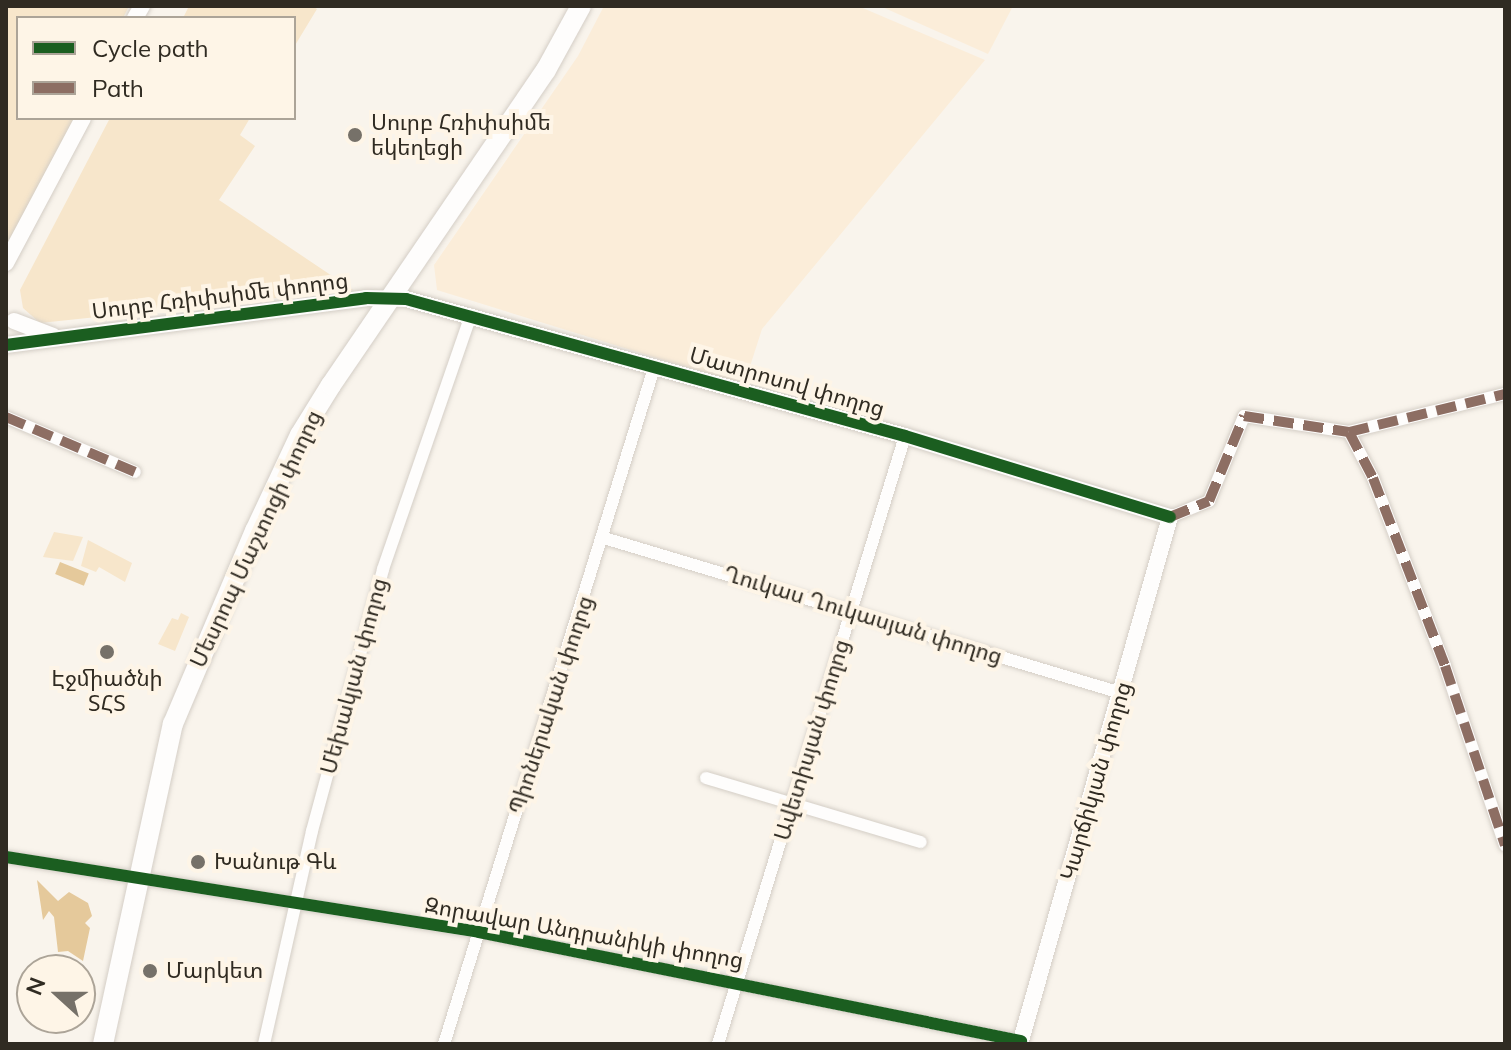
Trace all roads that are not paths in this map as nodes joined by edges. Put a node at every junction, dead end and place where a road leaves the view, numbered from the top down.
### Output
1 (581, 6) edge
2 (82, 120) edge
3 (6, 263) edge
4 (390, 298) junction
5 (471, 315) junction
6 (10, 316) edge
7 (54, 337) junction
8 (6, 345) edge
9 (655, 365) junction
10 (1505, 394) edge
11 (6, 417) edge
12 (1349, 432) junction
13 (905, 436) junction
14 (135, 472) dead end
15 (1170, 517) junction
16 (604, 538) junction
17 (853, 611) junction
18 (1121, 693) junction
19 (706, 778) dead end
20 (793, 801) junction
21 (921, 842) dead end
22 (1505, 845) edge
23 (6, 857) edge
24 (137, 880) junction
25 (296, 903) junction
26 (479, 932) junction
27 (737, 981) junction
28 (1020, 1042) edge
29 (103, 1044) edge
30 (264, 1044) edge
31 (444, 1044) edge
32 (718, 1044) edge

1 - 4 main road, Մեսրոպ Մաշտոցի փողոց
2 - 3 street
4 - 5 street, Մատրոսով փողոց
4 - 7 street, Սուրբ Հռիփսիմե փողոց
4 - 24 main road, Մեսրոպ Մաշտոցի փողոց
5 - 9 street, Մատրոսով փողոց
5 - 25 street, Մեխակյան փողոց
6 - 7 street
6 - 8 street
7 - 8 street, Սուրբ Հռիփսիմե փողոց
9 - 13 street, Մատրոսով փողոց
9 - 16 street, Պիոներական փողոց
10 - 12 street
11 - 14 street
12 - 15 street
12 - 22 street
13 - 15 street, Մատրոսով փողոց
13 - 17 street, Ավետիսյան փողոց
15 - 18 street, Կարճիկյան փողոց
16 - 17 street, Ղուկաս Ղուկասյան փողոց
16 - 26 street, Պիոներական փողոց
17 - 18 street, Ղուկաս Ղուկասյան փողոց
17 - 20 street, Ավետիսյան փողոց
18 - 28 street, Կարճիկյան փողոց
19 - 20 street
20 - 21 street
20 - 27 street, Ավետիսյան փողոց
23 - 24 street, Զորավար Անդրանիկի փողոց
24 - 25 street, Զորավար Անդրանիկի փողոց
24 - 29 main road, Մեսրոպ Մաշտոցի փողոց
25 - 26 street, Զորավար Անդրանիկի փողոց
25 - 30 street, Մեխակյան փողոց
26 - 27 street, Զորավար Անդրանիկի փողոց
26 - 31 street, Պիոներական փողոց
27 - 28 street, Զորավար Անդրանիկի փողոց
27 - 32 street, Ավետիսյան փողոց

